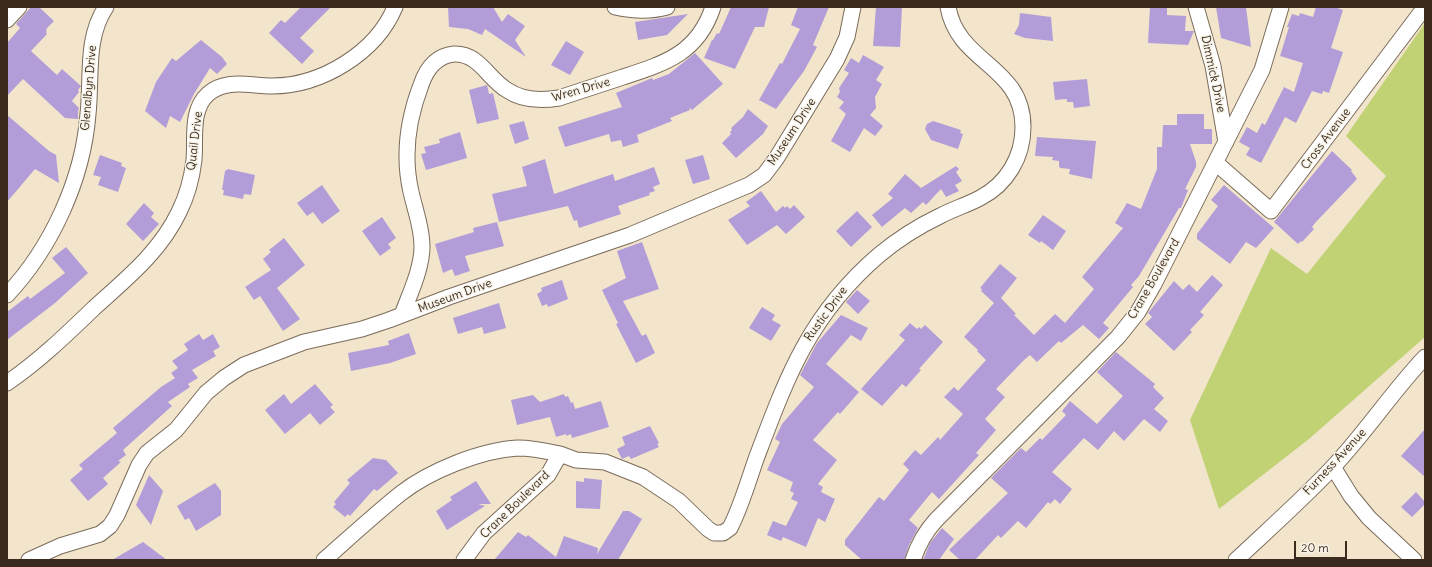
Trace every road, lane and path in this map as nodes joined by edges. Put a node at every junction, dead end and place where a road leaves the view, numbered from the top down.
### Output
1 (19, 7) edge
2 (106, 7) edge
3 (395, 7) edge
4 (615, 7) edge
5 (667, 7) edge
6 (713, 7) edge
7 (853, 7) edge
8 (948, 7) edge
9 (1196, 7) edge
10 (1281, 7) edge
11 (1425, 7) edge
12 (7, 20) edge
13 (1226, 142) junction
14 (1216, 163) junction
15 (7, 295) edge
16 (402, 315) junction
17 (1425, 357) edge
18 (7, 383) edge
19 (560, 454) junction
20 (1333, 467) junction
21 (29, 560) edge
22 (324, 560) edge
23 (464, 560) edge
24 (914, 560) edge
25 (1236, 560) edge
26 (1414, 560) edge

1 - 12 street
2 - 15 street, Glenalbyn Drive
3 - 18 street, Quail Drive
4 - 5 street
6 - 16 street, Wren Drive
7 - 16 street, Museum Drive
8 - 19 street, Rustic Drive
9 - 13 street, Dimmick Drive
10 - 13 street, Crane Boulevard
11 - 14 street, Cross Avenue
13 - 14 street, Crane Boulevard
14 - 24 street, Crane Boulevard
16 - 21 street, Museum Drive
17 - 20 street, Furness Avenue
19 - 22 street, Crane Boulevard
19 - 23 street, Crane Boulevard
20 - 25 street, Furness Avenue
20 - 26 street

